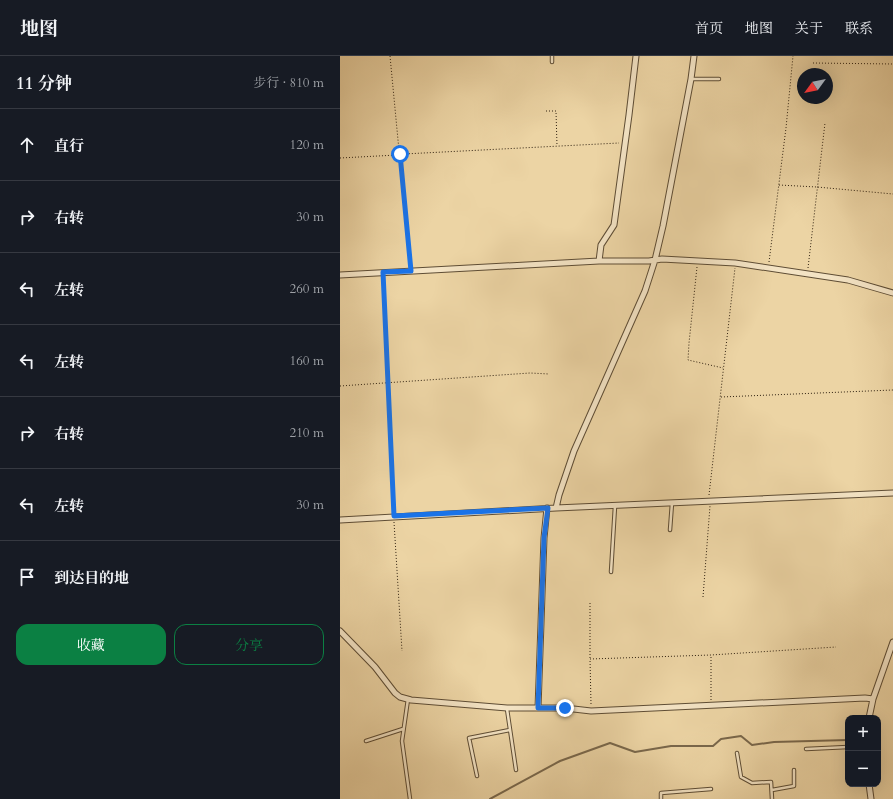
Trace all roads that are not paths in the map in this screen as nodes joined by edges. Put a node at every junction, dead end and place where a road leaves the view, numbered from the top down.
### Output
1 (552, 56) edge
2 (636, 56) edge
3 (694, 56) edge
4 (552, 62) dead end
5 (691, 79) junction
6 (719, 79) dead end
7 (600, 260) junction
8 (655, 260) junction
9 (340, 275) edge
10 (893, 293) edge
11 (893, 493) edge
12 (672, 502) junction
13 (615, 505) junction
14 (548, 508) junction
15 (556, 508) junction
16 (340, 520) edge
17 (670, 530) dead end
18 (611, 572) dead end
19 (340, 631) edge
20 (893, 642) edge
21 (408, 699) junction
22 (873, 699) junction
23 (507, 708) junction
24 (538, 708) junction
25 (870, 715) edge
26 (403, 729) junction
27 (510, 730) junction
28 (366, 741) dead end
29 (845, 747) edge
30 (806, 749) dead end
31 (737, 753) dead end
32 (516, 770) dead end
33 (794, 770) dead end
34 (477, 776) dead end
35 (869, 787) edge
36 (711, 789) dead end
37 (772, 790) junction
38 (410, 799) edge
39 (661, 799) edge
40 (772, 799) edge
41 (871, 799) edge

1 - 4 lane
2 - 7 street
3 - 5 street
5 - 6 lane
5 - 8 street
7 - 8 street
7 - 9 street
8 - 10 street
8 - 15 street
11 - 12 street
12 - 13 street
12 - 17 lane
13 - 15 street
13 - 18 lane
14 - 15 street
14 - 16 street
14 - 24 street
19 - 21 street
20 - 22 street
21 - 23 street
21 - 26 lane
22 - 24 street
22 - 25 street
23 - 24 street
23 - 27 lane
26 - 28 lane
26 - 38 lane
27 - 32 lane
27 - 34 lane
29 - 30 lane
31 - 37 lane
33 - 37 lane
35 - 41 street
36 - 39 lane
37 - 40 lane

